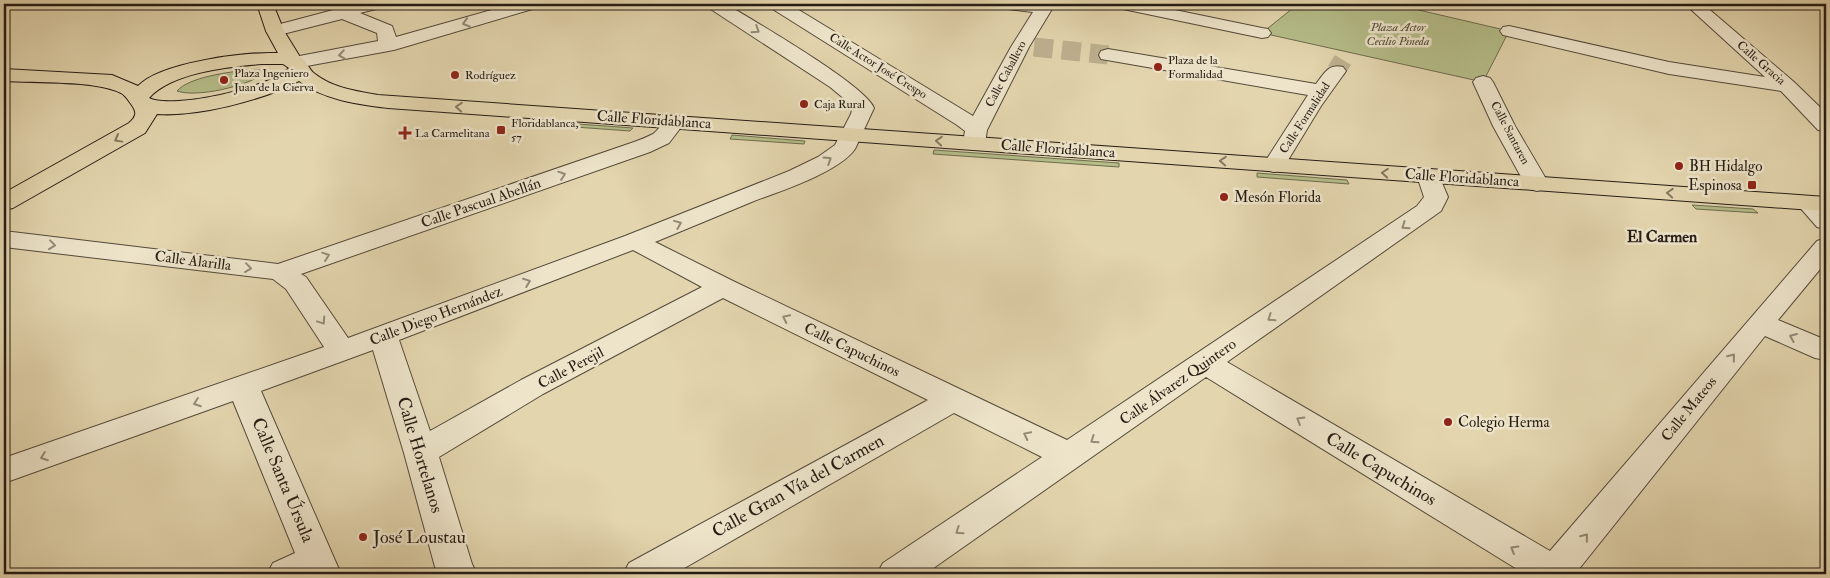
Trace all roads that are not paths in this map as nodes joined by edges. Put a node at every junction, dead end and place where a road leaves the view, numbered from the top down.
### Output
1 (265, 4) edge
2 (374, 4) edge
3 (715, 4) edge
4 (777, 4) edge
5 (1008, 4) edge
6 (1123, 4) edge
7 (1693, 4) edge
8 (517, 5) edge
9 (1046, 6) edge
10 (1175, 9) edge
11 (344, 13) junction
12 (275, 31) junction
13 (1509, 31) dead end
14 (1262, 33) dead end
15 (387, 46) junction
16 (1108, 54) tunnel mouth
17 (251, 58) junction
18 (1343, 61) tunnel mouth
19 (295, 63) junction
20 (884, 70) junction
21 (180, 73) junction
22 (4, 75) edge
23 (851, 79) junction
24 (94, 81) junction
25 (1483, 82) dead end
26 (1787, 86) junction
27 (1316, 98) junction
28 (142, 101) junction
29 (674, 122) junction
30 (1826, 125) edge
31 (853, 135) junction
32 (975, 137) junction
33 (1274, 165) junction
34 (1429, 176) junction
35 (1537, 184) junction
36 (4, 203) edge
37 (1817, 204) edge
38 (1826, 222) edge
39 (4, 239) edge
40 (634, 241) junction
41 (1826, 246) edge
42 (280, 272) junction
43 (723, 287) junction
44 (1760, 323) junction
45 (383, 336) junction
46 (342, 351) junction
47 (1826, 352) edge
48 (1206, 363) junction
49 (243, 386) junction
50 (954, 399) junction
51 (421, 453) junction
52 (1070, 456) junction
53 (4, 471) edge
54 (308, 569) edge
55 (456, 571) edge
56 (642, 574) edge
57 (896, 574) edge
58 (1555, 574) edge

1 - 12 main road
2 - 11 street
3 -> 23 street
4 - 20 street, Calle Actor José Crespo
5 - 9 street, Calle Caballero
6 - 10 street
7 - 26 street, Calle Gracia
8 -> 15 street
9 - 32 street, Calle Caballero
10 - 14 street
11 - 12 street
11 - 15 street
12 - 17 main road
12 - 19 main road
13 - 26 street
15 -> 19 street
16 - 27 street
17 - 19 main road
17 - 21 main road
18 - 27 street, Calle Formalidad
19 - 28 main road
29 -> 19 main road, Calle Floridablanca
20 - 23 street
20 - 32 street, Calle Actor José Crespo
21 - 24 main road
21 - 28 main road
22 - 24 main road
23 - 31 street
24 - 28 main road
25 - 35 street, Calle Santaren
26 - 30 street, Calle Gracia
27 - 33 street, Calle Formalidad
28 -> 36 main road
29 - 31 main road, Calle Floridablanca
42 -> 29 street, Calle Pascual Abellán
32 -> 31 main road, Calle Floridablanca
40 -> 31 street, Calle Diego Hernández
33 -> 32 main road, Calle Floridablanca
34 -> 33 main road, Calle Floridablanca
34 - 35 main road, Calle Floridablanca
34 -> 48 street, Calle Álvarez Quintero
37 -> 35 main road, Calle Floridablanca
37 - 38 street
39 -> 42 street, Calle Alarilla
40 - 43 street, Calle Capuchinos
45 -> 40 street, Calle Diego Hernández
41 - 44 street, Calle Mateos
42 -> 46 street
50 -> 43 street, Calle Capuchinos
43 - 51 street, Calle Perejil
47 -> 44 street
58 -> 44 street, Calle Mateos
45 - 46 street, Calle Diego Hernández
45 - 51 street, Calle Hortelanos
46 - 49 street, Calle Diego Hernández
48 -> 52 street, Calle Álvarez Quintero
58 -> 48 street, Calle Capuchinos
49 -> 53 street, Calle Diego Hernández
49 - 54 street, Calle Santa Úrsula
52 -> 50 street, Calle Capuchinos
50 - 56 street, Calle Gran Vía del Carmen
51 - 55 street, Calle Hortelanos
52 -> 57 street, Calle Álvarez Quintero

